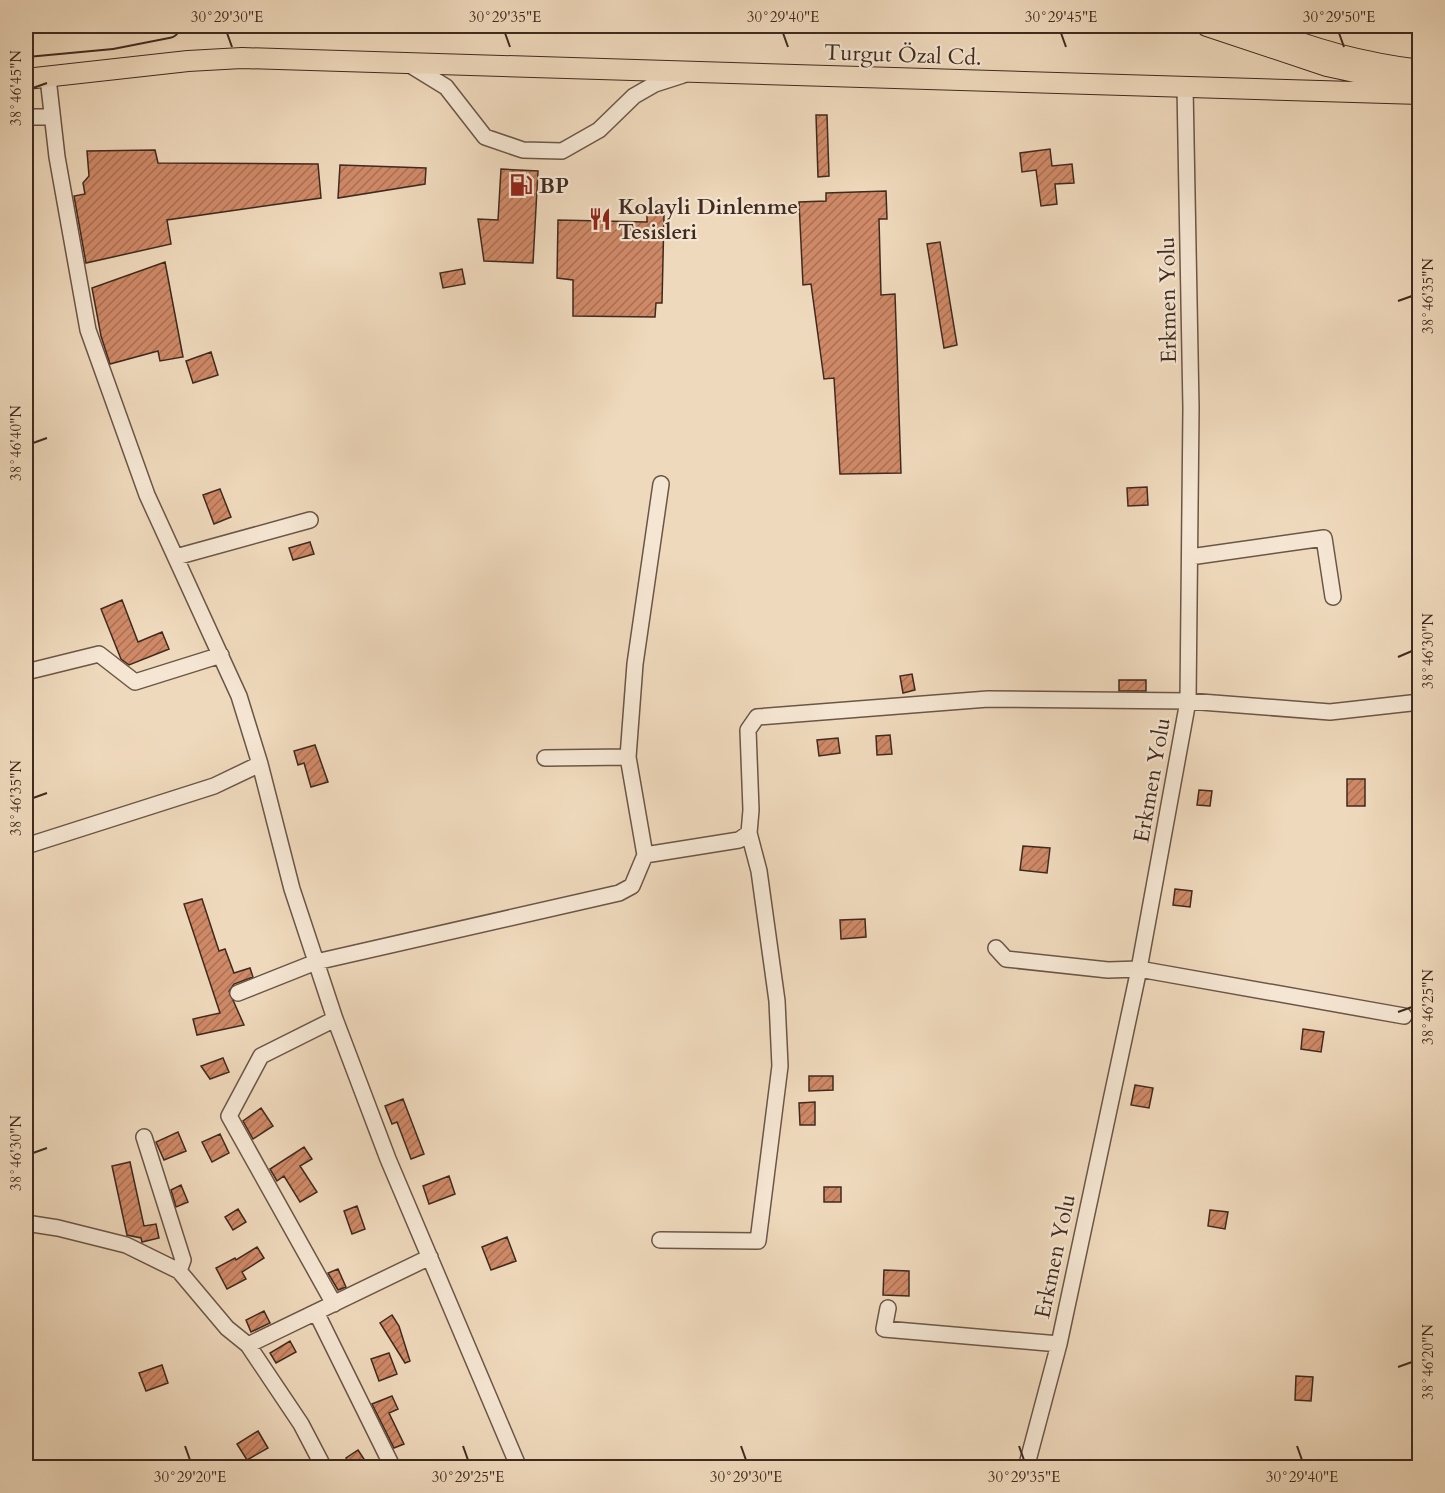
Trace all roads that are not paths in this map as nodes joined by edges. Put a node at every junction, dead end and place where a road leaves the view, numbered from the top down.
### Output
1 (168, 26) edge
2 (1207, 26) edge
3 (1258, 26) edge
4 (26, 45) edge
5 (407, 63) junction
6 (1419, 70) edge
7 (693, 72) junction
8 (48, 78) junction
9 (26, 79) edge
10 (1185, 87) junction
11 (1419, 87) edge
12 (1419, 94) edge
13 (26, 117) edge
14 (51, 117) junction
15 (661, 484) dead end
16 (310, 520) dead end
17 (176, 557) junction
18 (1190, 557) junction
19 (1333, 597) dead end
20 (221, 655) junction
21 (26, 672) edge
22 (1188, 701) junction
23 (1419, 702) edge
24 (628, 757) junction
25 (545, 758) dead end
26 (260, 764) junction
27 (749, 833) junction
28 (26, 846) edge
29 (645, 855) junction
30 (996, 948) dead end
31 (316, 962) junction
32 (1139, 969) junction
33 (238, 993) dead end
34 (1404, 1016) dead end
35 (335, 1019) junction
36 (144, 1137) dead end
37 (26, 1223) edge
38 (660, 1240) dead end
39 (430, 1257) junction
40 (179, 1271) junction
41 (334, 1304) junction
42 (888, 1308) dead end
43 (316, 1312) junction
44 (1059, 1344) junction
45 (248, 1346) junction
46 (324, 1467) edge
47 (393, 1467) edge
48 (519, 1467) edge
49 (1026, 1467) edge

1 - 4 highway
2 - 11 main road
3 - 6 main road
5 - 7 main road, Turgut Özal Cd.
5 - 7 street
5 - 8 main road, Turgut Özal Cd.
7 - 10 main road, Turgut Özal Cd.
8 - 9 main road, Turgut Özal Cd.
8 - 14 street
10 - 12 main road, Turgut Özal Cd.
10 - 18 street, Erkmen Yolu
13 - 14 street
14 - 17 street
15 - 24 street
16 - 17 street
17 - 20 street
18 - 19 street
18 - 22 street, Erkmen Yolu
20 - 21 street
20 - 26 street
22 - 23 street
22 - 27 street
22 - 32 street, Erkmen Yolu
24 - 25 street
24 - 29 street
26 - 28 street
26 - 31 street
27 - 29 street
27 - 38 street
29 - 31 street
30 - 32 street
31 - 33 street
31 - 35 street
32 - 34 street
32 - 44 street, Erkmen Yolu
35 - 39 street
35 - 41 street
36 - 40 street
37 - 40 street
39 - 41 street
39 - 48 street
40 - 45 street
41 - 43 street
42 - 44 street
43 - 45 street
43 - 47 street
44 - 49 street, Erkmen Yolu
45 - 46 street

